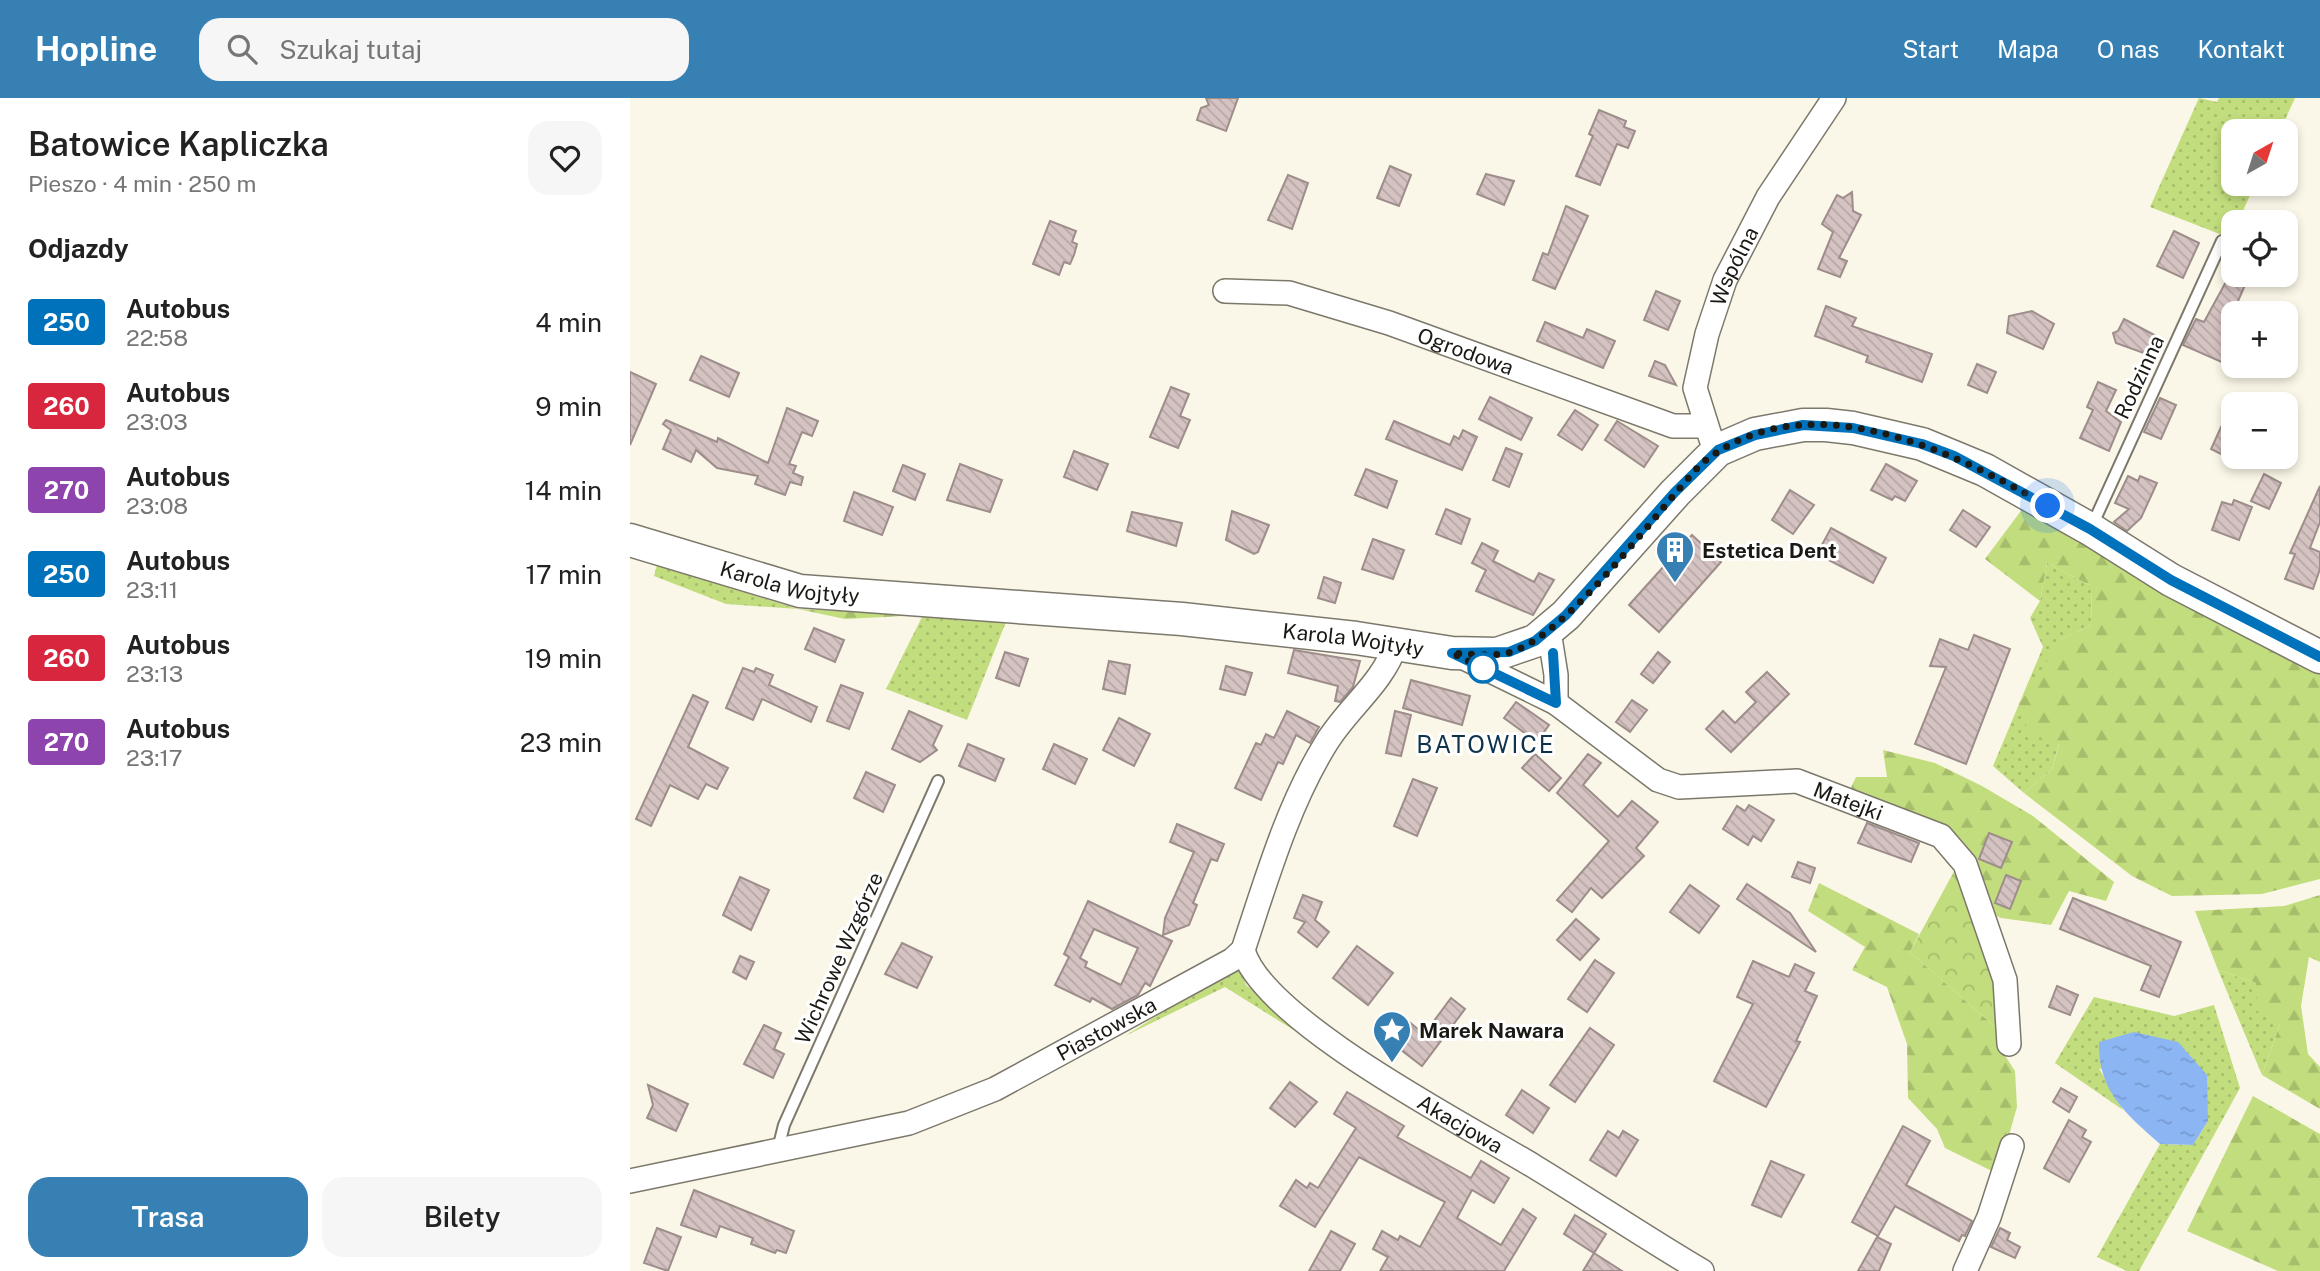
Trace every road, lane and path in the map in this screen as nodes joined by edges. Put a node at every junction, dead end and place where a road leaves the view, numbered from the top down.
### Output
1 (1834, 98) edge
2 (2221, 243) edge
3 (1225, 291) dead end
4 (1711, 438) junction
5 (2090, 529) junction
6 (630, 540) edge
7 (1549, 631) junction
8 (1396, 644) junction
9 (1452, 653) junction
10 (2320, 657) edge
11 (1556, 703) junction
12 (938, 781) dead end
13 (1243, 950) junction
14 (2009, 1044) dead end
15 (2012, 1146) dead end
16 (781, 1151) junction
17 (630, 1181) edge
18 (1702, 1271) edge
19 (1965, 1271) edge

1 - 4 street, Wspólna
2 - 5 lane, Rodzinna
3 - 4 street, Ogrodowa
4 - 5 street, Karola Wojtyły
4 - 7 street, Karola Wojtyły
5 - 10 street, Karola Wojtyły
6 - 8 street, Karola Wojtyły
7 - 9 street, Karola Wojtyły
7 - 11 street
8 - 9 street, Karola Wojtyły
8 - 13 street
9 - 11 street, Matejki
11 - 14 street, Matejki
12 - 16 lane, Wichrowe Wzgórze
13 - 16 street, Piastowska
13 - 18 street, Akacjowa
15 - 19 street
16 - 17 street, Piastowska

